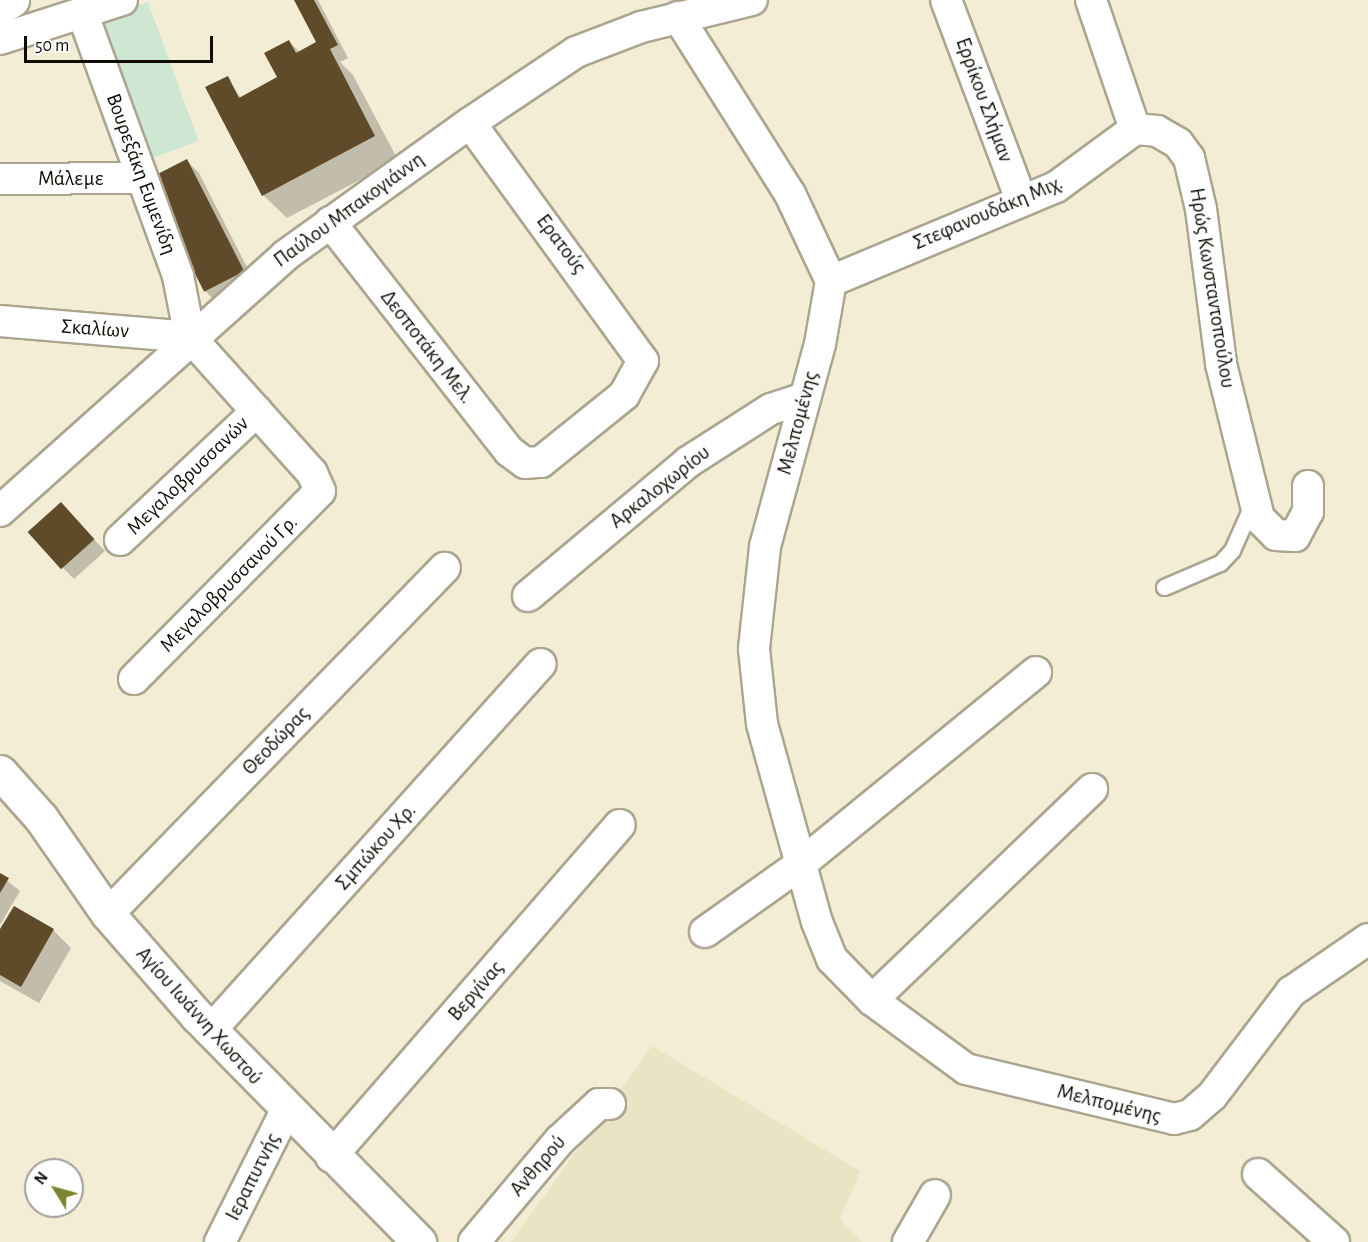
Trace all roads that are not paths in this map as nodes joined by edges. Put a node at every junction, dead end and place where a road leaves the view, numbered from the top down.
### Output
1 (12, 0) edge
2 (123, 0) edge
3 (752, 0) edge
4 (946, 0) edge
5 (1091, 0) edge
6 (0, 7) edge
7 (82, 12) junction
8 (678, 17) junction
9 (0, 39) edge
10 (470, 123) junction
11 (1135, 129) junction
12 (142, 178) junction
13 (0, 179) edge
14 (1021, 200) junction
15 (330, 222) junction
16 (831, 281) junction
17 (0, 321) edge
18 (190, 337) junction
19 (805, 398) junction
20 (256, 411) junction
21 (531, 464) joint
22 (1308, 486) dead end
23 (6, 499) edge
24 (1254, 500) junction
25 (120, 540) dead end
26 (445, 568) dead end
27 (1164, 587) dead end
28 (528, 596) dead end
29 (541, 664) dead end
30 (1036, 672) dead end
31 (134, 679) dead end
32 (0, 772) edge
33 (1092, 789) dead end
34 (620, 825) dead end
35 (802, 863) junction
36 (108, 914) junction
37 (705, 932) dead end
38 (1368, 939) edge
39 (872, 1000) junction
40 (210, 1031) junction
41 (610, 1104) dead end
42 (286, 1111) junction
43 (332, 1157) junction
44 (1258, 1174) dead end
45 (935, 1195) dead end
46 (220, 1242) edge
47 (419, 1242) edge
48 (474, 1242) edge
49 (908, 1242) edge
50 (1334, 1242) edge

1 - 6 main road
2 - 7 street
3 - 8 street, Παύλου Μπακογιάννη
4 - 14 street, Ερρίκου Σλήμαν
5 - 11 street
7 - 9 street
7 - 12 street, Βουρεξάκη Ευμενίδη
8 - 10 street, Παύλου Μπακογιάννη
8 - 16 street
10 - 15 street, Παύλου Μπακογιάννη
10 - 21 street, Ερατούς
11 - 14 street, Στεφανουδάκη Μιχ.
11 - 24 street, Ηρώς Κωνσταντοπούλου
12 - 13 street, Μάλεμε
12 - 18 street, Βουρεξάκη Ευμενίδη
14 - 16 street, Στεφανουδάκη Μιχ.
15 - 18 street, Παύλου Μπακογιάννη
15 - 21 street, Δεσποτάκη Μελ.
16 - 19 street, Μελπομένης
17 - 18 street, Σκαλίων
18 - 20 street
18 - 23 street, Παύλου Μπακογιάννη
19 - 28 street, Αρκαλοχωρίου
19 - 35 street, Μελπομένης
20 - 25 street, Μεγαλοβρυσσανών
20 - 31 street, Μεγαλοβρυσσανού Γρ.
22 - 24 street, Ηρώς Κωνσταντοπούλου
24 - 27 lane
26 - 36 street, Θεοδώρας
29 - 40 street, Σμπώκου Χρ.
30 - 35 street
32 - 36 main road, Αγίου Ιωάννη Χωστού
33 - 39 street
34 - 43 street, Βεργίνας
35 - 37 street
35 - 39 street, Μελπομένης
36 - 40 main road, Αγίου Ιωάννη Χωστού
38 - 39 street, Μελπομένης
40 - 42 main road, Αγίου Ιωάννη Χωστού
41 - 48 street, Ανθηρού
42 - 43 main road, Αγίου Ιωάννη Χωστού
42 - 46 street, Ιεραπυτνής
43 - 47 main road, Αγίου Ιωάννη Χωστού
44 - 50 street
45 - 49 street

